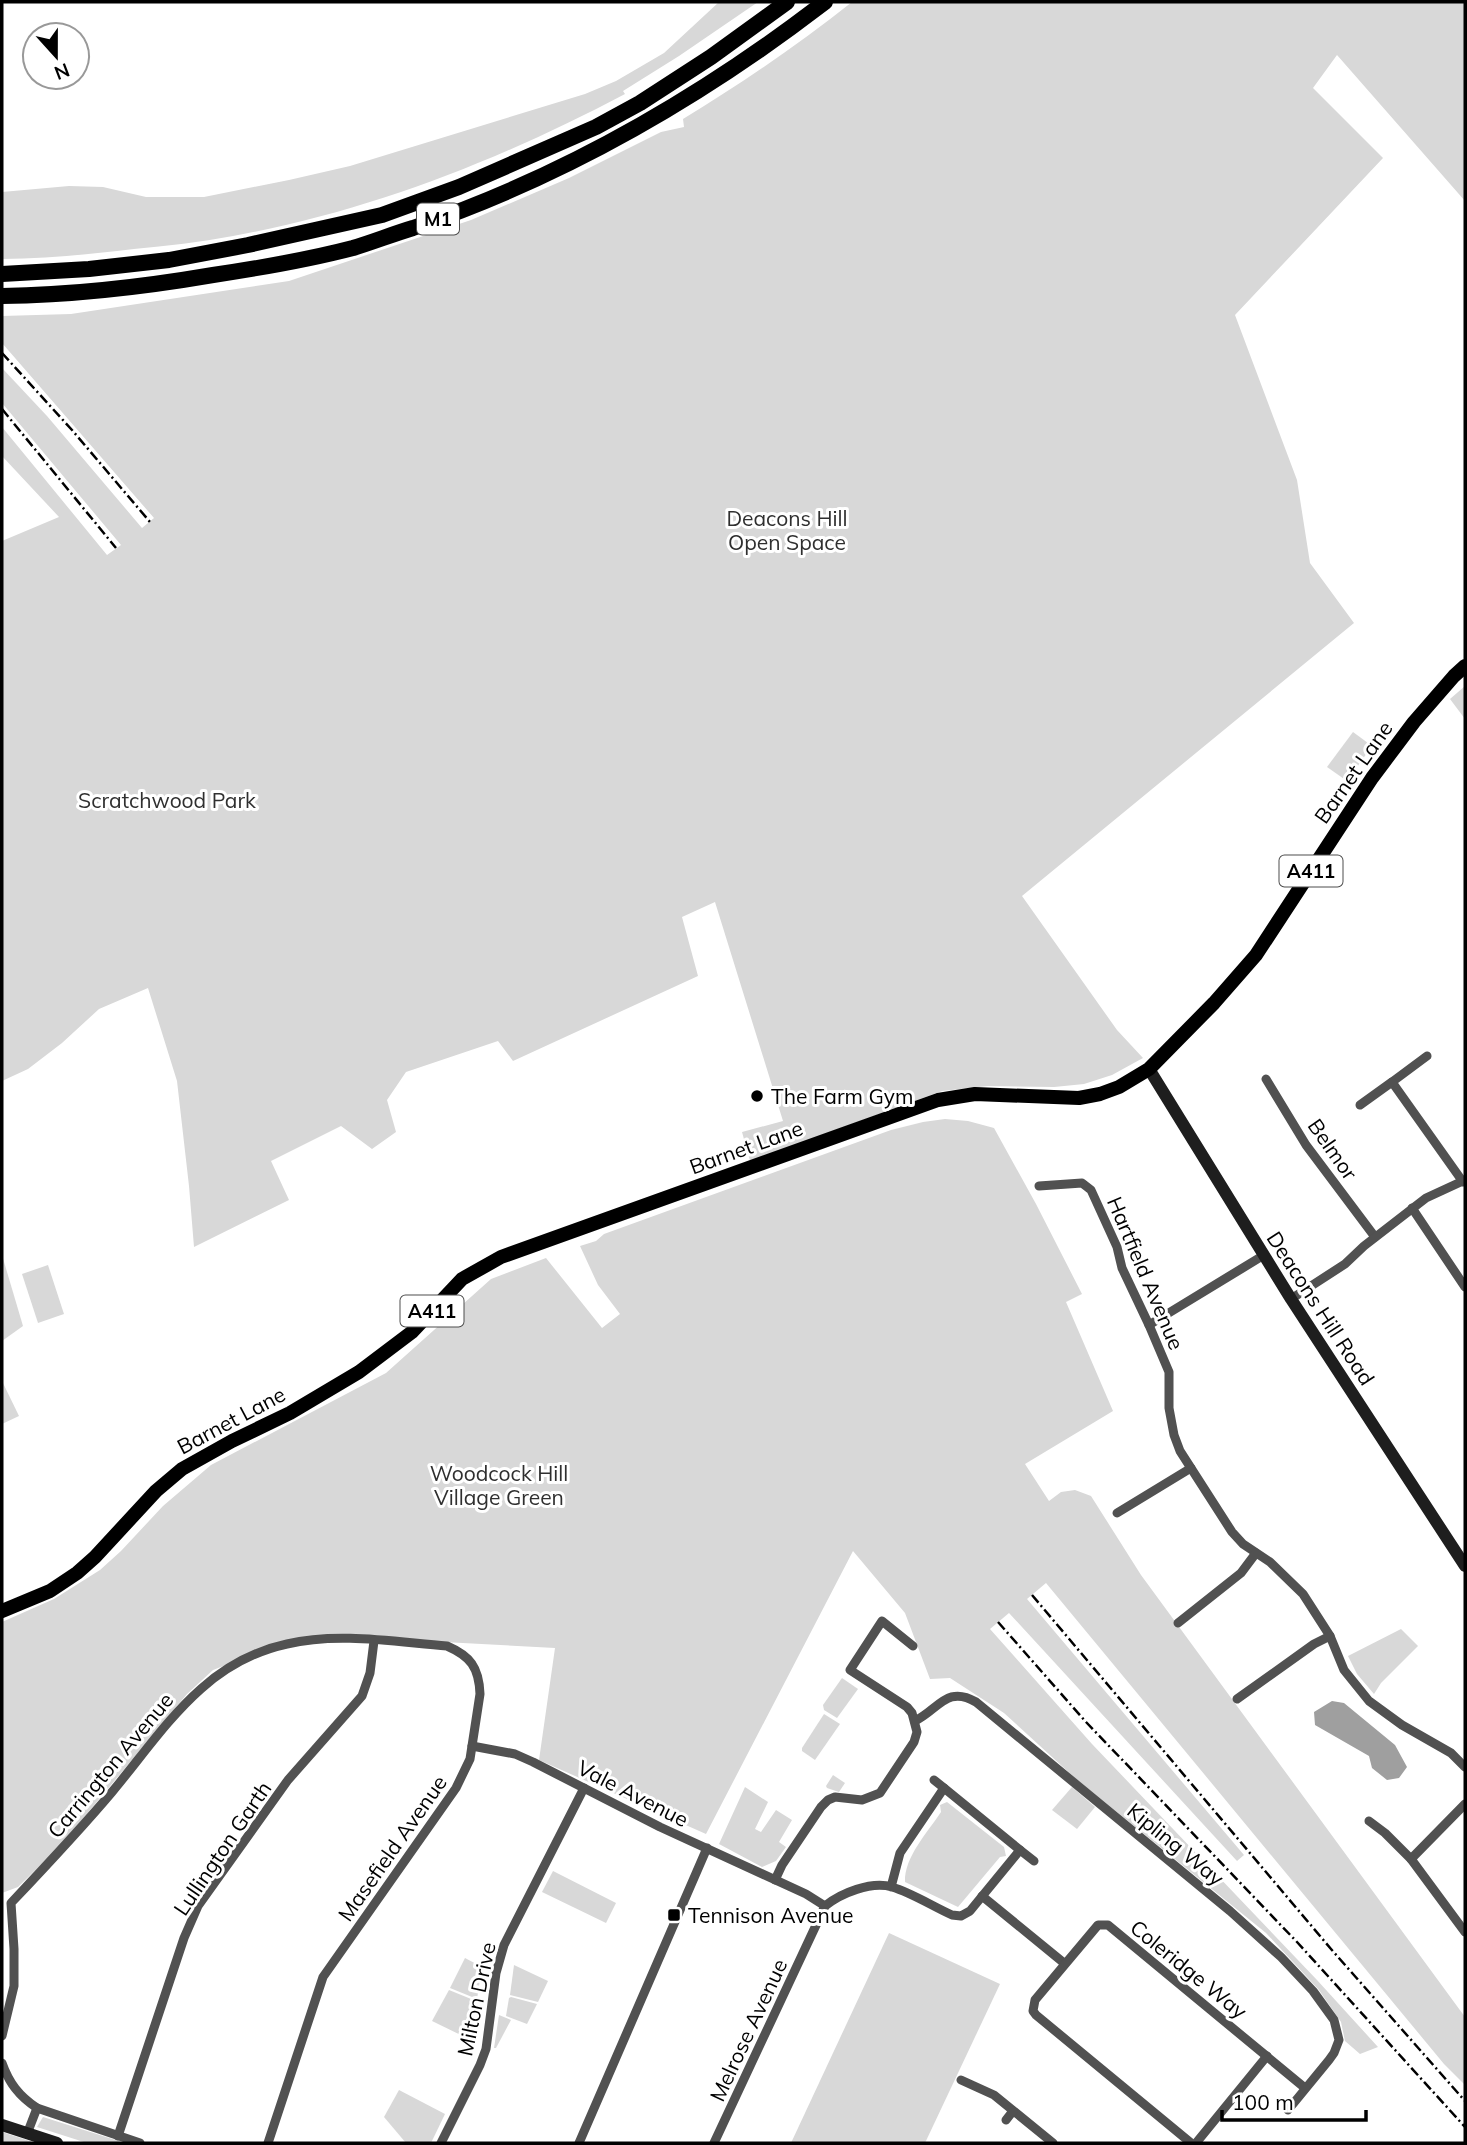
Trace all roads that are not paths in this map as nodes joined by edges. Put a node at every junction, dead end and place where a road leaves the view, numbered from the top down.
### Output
1 (787, 2) edge
2 (825, 2) edge
3 (2, 274) edge
4 (2, 296) edge
5 (1465, 666) edge
6 (1427, 1056) dead end
7 (1149, 1069) junction
8 (1266, 1079) dead end
9 (1392, 1082) junction
10 (1360, 1104) dead end
11 (1464, 1181) edge
12 (1039, 1186) dead end
13 (1412, 1208) junction
14 (1375, 1237) junction
15 (1264, 1255) junction
16 (1465, 1287) edge
17 (1291, 1298) junction
18 (1149, 1325) junction
19 (1191, 1468) junction
20 (1117, 1513) dead end
21 (1256, 1553) junction
22 (1465, 1566) edge
23 (2, 1611) edge
24 (1178, 1623) dead end
25 (1329, 1636) junction
26 (374, 1641) junction
27 (913, 1646) dead end
28 (1237, 1699) dead end
29 (915, 1721) junction
30 (472, 1746) junction
31 (1465, 1767) edge
32 (934, 1780) dead end
33 (584, 1788) junction
34 (944, 1788) junction
35 (1465, 1804) edge
36 (1369, 1821) dead end
37 (707, 1848) junction
38 (1020, 1850) junction
39 (1411, 1859) junction
40 (1034, 1861) dead end
41 (775, 1880) junction
42 (891, 1886) junction
43 (982, 1896) junction
44 (6, 1902) edge
45 (825, 1906) junction
46 (1465, 1932) edge
47 (1064, 1963) junction
48 (2, 2036) edge
49 (1267, 2056) junction
50 (2, 2063) edge
51 (961, 2080) dead end
52 (1305, 2088) junction
53 (37, 2108) junction
54 (1288, 2110) dead end
55 (1013, 2111) junction
56 (1006, 2120) dead end
57 (2, 2125) edge
58 (27, 2134) junction
59 (118, 2136) junction
60 (57, 2143) edge
61 (140, 2143) edge
62 (268, 2143) edge
63 (441, 2143) edge
64 (579, 2143) edge
65 (714, 2143) edge
66 (1053, 2143) edge
67 (1194, 2143) edge

1 - 3 highway, M1
2 - 4 highway, M1
5 - 7 main road, Barnet Lane / A411
6 - 9 street
7 - 15 street, Deacons Hill Road
7 - 23 main road, Barnet Lane / A411
8 - 14 street, Belmor
9 - 10 street
9 - 11 street
11 - 13 street
12 - 18 street, Hartfield Avenue
13 - 14 street
13 - 16 street
14 - 17 street
15 - 17 street, Deacons Hill Road
15 - 18 street
17 - 22 street, Deacons Hill Road
18 - 19 street, Hartfield Avenue
19 - 20 street
19 - 21 street, Hartfield Avenue
21 - 24 street
21 - 25 street, Hartfield Avenue
25 - 28 street
25 - 31 street, Hartfield Avenue
26 - 30 street, Masefield Avenue
26 - 44 street, Carrington Avenue
26 - 59 street, Lullington Garth
27 - 29 street
29 - 41 street
29 - 52 street, Kipling Way
30 - 33 street, Vale Avenue
30 - 62 street, Masefield Avenue
32 - 34 street
33 - 37 street, Vale Avenue
33 - 63 street, Milton Drive
34 - 38 street
34 - 42 street
35 - 39 street
36 - 39 street
37 - 41 street, Vale Avenue
37 - 64 street
38 - 40 street
38 - 43 street
39 - 46 street
41 - 45 street
42 - 43 street
42 - 45 street
43 - 47 street
44 - 48 street, Carrington Avenue
45 - 65 street, Melrose Avenue
47 - 49 street, Coleridge Way
47 - 67 street, Coleridge Way
49 - 52 street, Coleridge Way
49 - 67 street
50 - 53 street
51 - 55 street
52 - 54 street, Kipling Way
53 - 58 street
53 - 59 street
55 - 56 street
55 - 66 street
57 - 58 street
58 - 60 street
59 - 61 street

